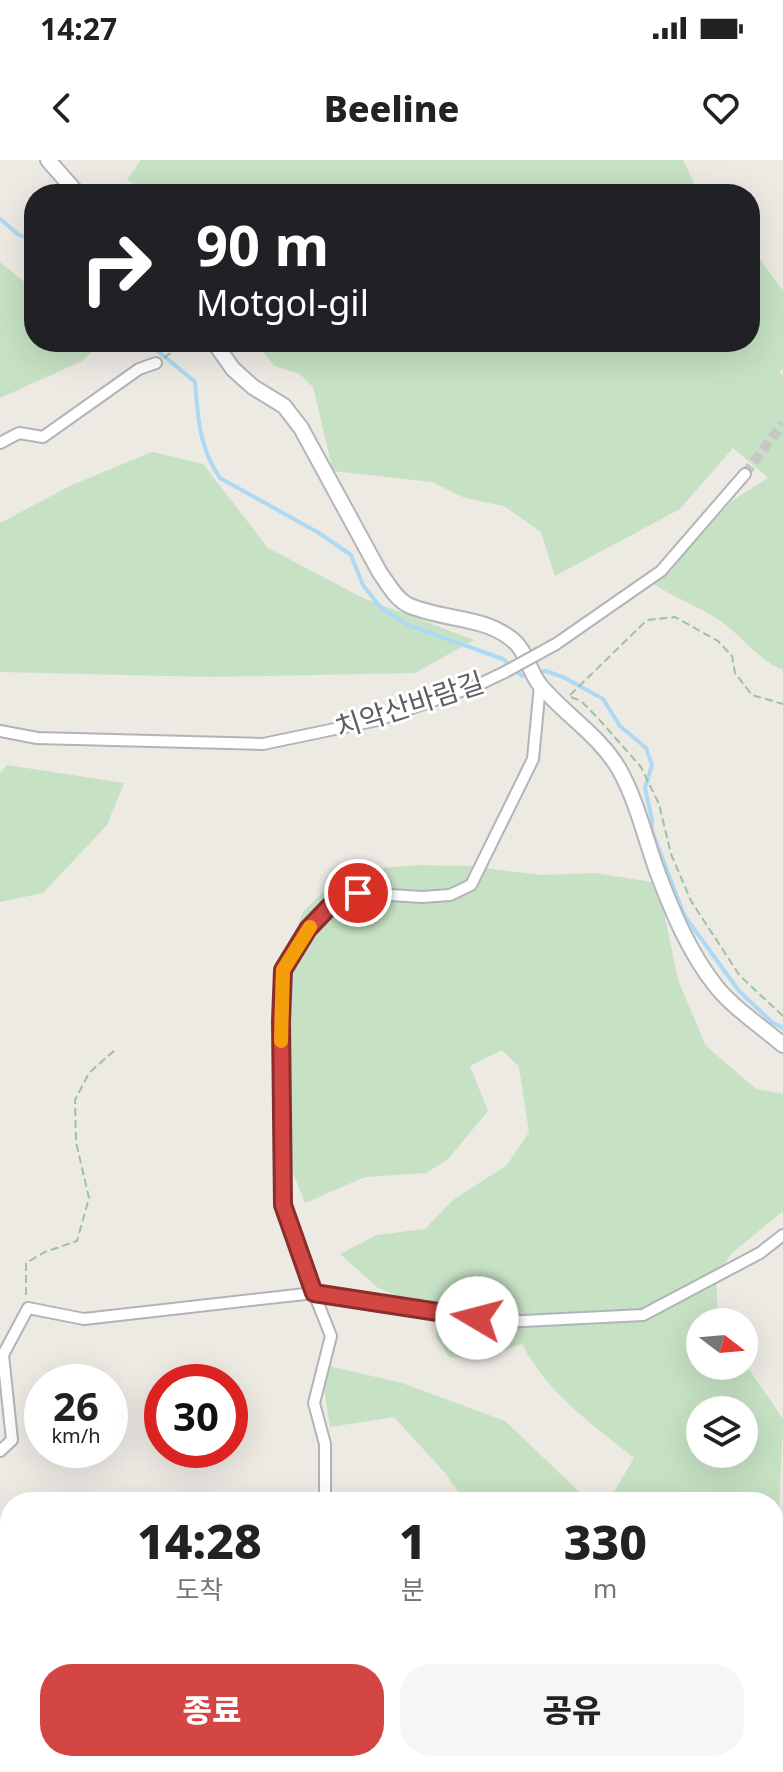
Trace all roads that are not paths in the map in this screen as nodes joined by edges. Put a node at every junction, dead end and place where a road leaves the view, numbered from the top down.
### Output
1 (48, 160) edge
2 (69, 184) edge
3 (221, 352) edge
4 (156, 363) dead end
5 (0, 443) edge
6 (745, 474) tunnel mouth
7 (538, 682) junction
8 (0, 731) edge
9 (783, 1045) edge
10 (783, 1235) edge
11 (314, 1293) junction
12 (0, 1451) edge
13 (325, 1492) edge

1 - 2 street
3 - 7 street
4 - 5 street
6 - 8 street, 치악산바람길, bridge
7 - 9 street
7 - 11 street
10 - 11 street
11 - 12 street
11 - 13 street

